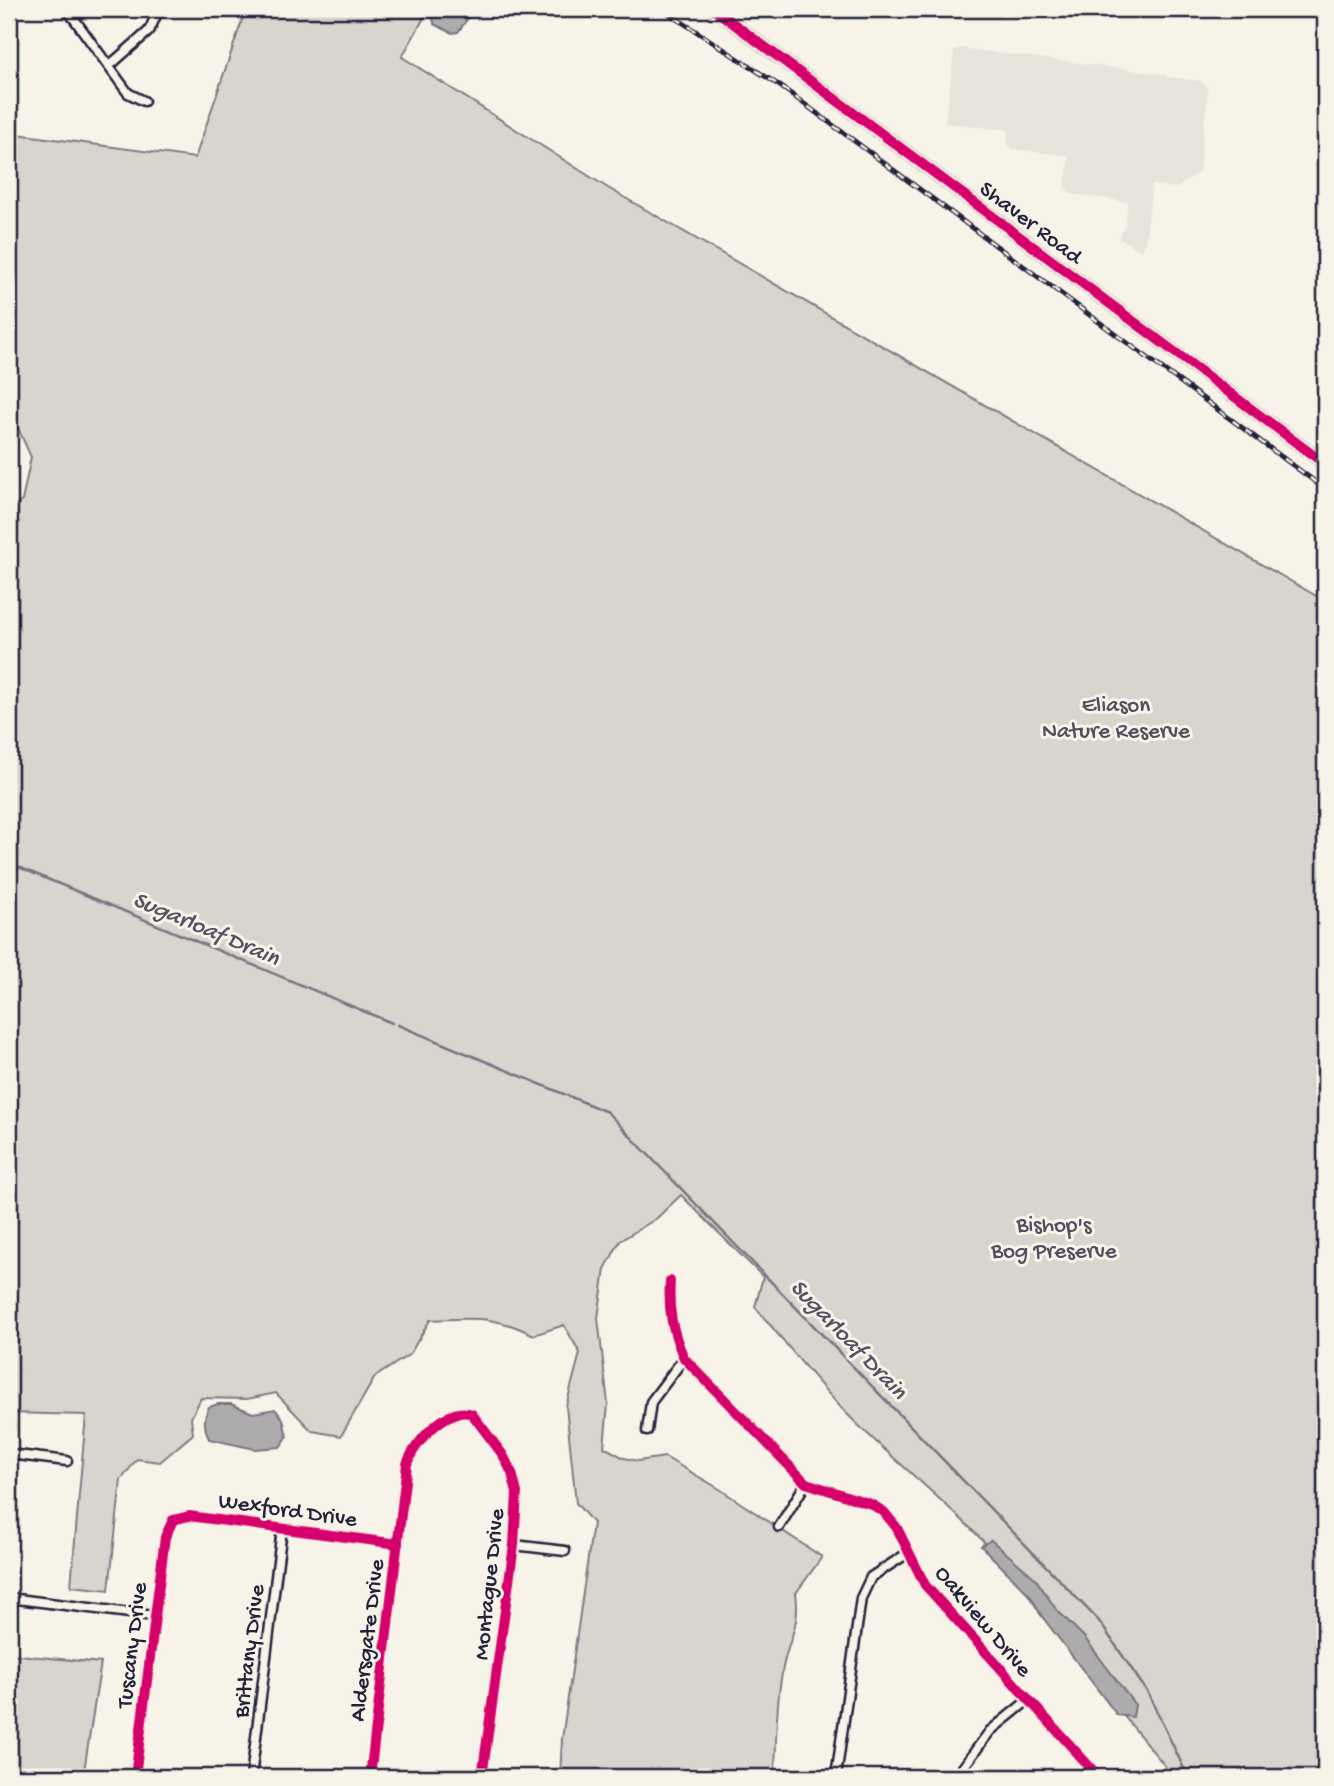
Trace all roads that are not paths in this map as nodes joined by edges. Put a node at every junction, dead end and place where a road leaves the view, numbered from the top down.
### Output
1 (67, 9) edge
2 (159, 9) edge
3 (714, 9) edge
4 (109, 66) junction
5 (144, 101) dead end
6 (1325, 464) edge
7 (670, 1281) dead end
8 (684, 1358) junction
9 (465, 1412) joint
10 (647, 1431) dead end
11 (9, 1454) edge
12 (67, 1461) dead end
13 (806, 1483) junction
14 (173, 1520) joint
15 (779, 1527) dead end
16 (282, 1529) junction
17 (398, 1544) junction
18 (514, 1545) junction
19 (565, 1551) dead end
20 (908, 1553) junction
21 (9, 1598) edge
22 (154, 1616) junction
23 (1027, 1701) junction
24 (135, 1777) edge
25 (251, 1777) edge
26 (370, 1777) edge
27 (482, 1777) edge
28 (836, 1777) edge
29 (956, 1777) edge
30 (1099, 1777) edge

1 - 4 street
2 - 4 street
3 - 6 main road, Shaver Road
4 - 5 street
7 - 8 street, Oakview Drive
8 - 10 street
8 - 13 street, Oakview Drive
9 - 17 street, Aldersgate Drive
9 - 18 street, Montague Drive
11 - 12 street
13 - 15 street
13 - 20 street, Oakview Drive
14 - 16 street, Wexford Drive
14 - 22 street, Tuscany Drive
16 - 17 street, Wexford Drive
16 - 25 street, Brittany Drive
17 - 26 street, Aldersgate Drive
18 - 19 street
18 - 27 street, Montague Drive
20 - 23 street, Oakview Drive
20 - 28 street
21 - 22 street
22 - 24 street, Tuscany Drive
23 - 29 street
23 - 30 street, Oakview Drive

